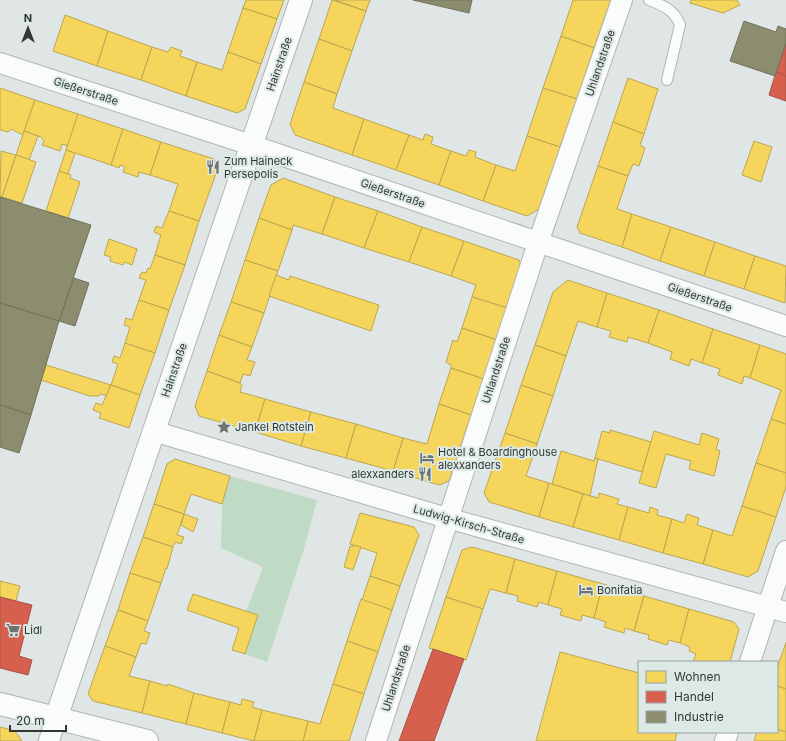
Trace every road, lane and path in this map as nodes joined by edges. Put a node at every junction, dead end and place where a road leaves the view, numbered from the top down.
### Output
1 (301, 0) edge
2 (622, 0) edge
3 (649, 0) edge
4 (0, 63) edge
5 (667, 80) dead end
6 (251, 145) junction
7 (538, 243) junction
8 (786, 326) edge
9 (153, 431) junction
10 (447, 518) junction
11 (786, 551) edge
12 (777, 610) edge
13 (751, 661) edge
14 (0, 704) edge
15 (56, 718) junction
16 (49, 741) edge
17 (147, 741) edge
18 (376, 741) edge

1 - 6 street, Hainstraße
2 - 7 street, Uhlandstraße
3 - 5 lane
4 - 6 street, Gießerstraße
6 - 7 street, Gießerstraße
6 - 9 street, Hainstraße
7 - 8 street, Gießerstraße
7 - 10 street, Uhlandstraße
9 - 10 street, Ludwig-Kirsch-Straße
9 - 15 street, Hainstraße
10 - 12 street, Ludwig-Kirsch-Straße
10 - 18 street, Uhlandstraße
11 - 12 street
12 - 13 street
14 - 15 street
15 - 16 street, Hainstraße
15 - 17 street

